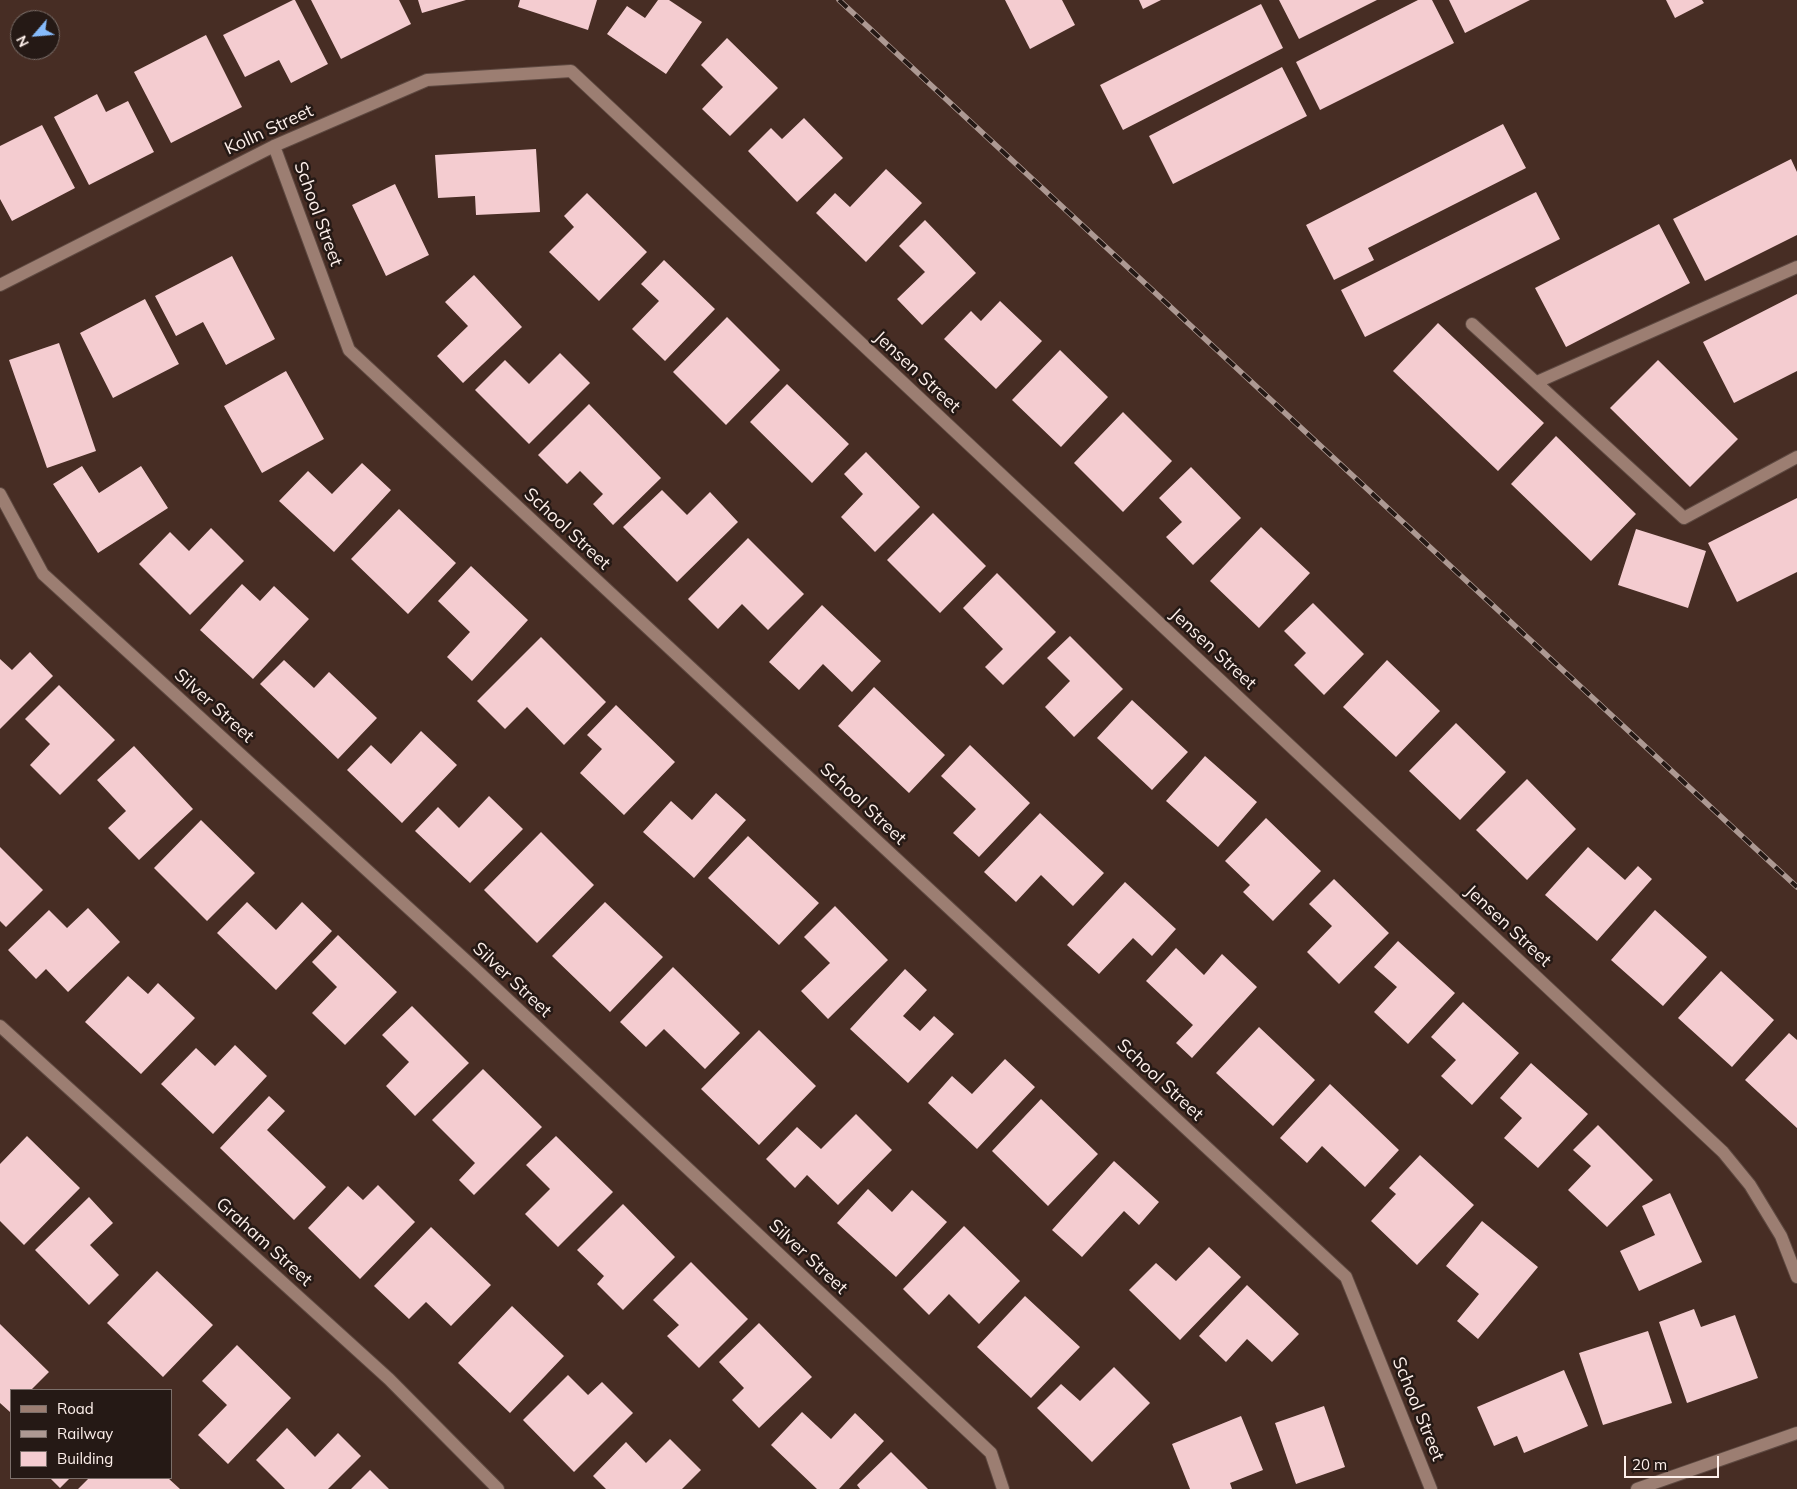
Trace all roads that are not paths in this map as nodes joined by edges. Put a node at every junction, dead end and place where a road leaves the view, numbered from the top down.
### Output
1 (572, 71) joint
2 (274, 146) junction
3 (1797, 267) edge
4 (0, 284) edge
5 (1472, 324) dead end
6 (1537, 382) junction
7 (1797, 457) edge
8 (0, 494) edge
9 (0, 1026) edge
10 (1797, 1277) edge
11 (1797, 1434) edge
12 (498, 1489) edge
13 (1003, 1489) edge
14 (1431, 1489) edge
15 (1637, 1489) edge

1 - 2 street, Kolln Street
1 - 10 street, Jensen Street
2 - 4 street, Kolln Street
2 - 14 street, School Street
3 - 6 street
5 - 6 street
6 - 7 street
8 - 13 street, Silver Street
9 - 12 street, Graham Street
11 - 15 street

